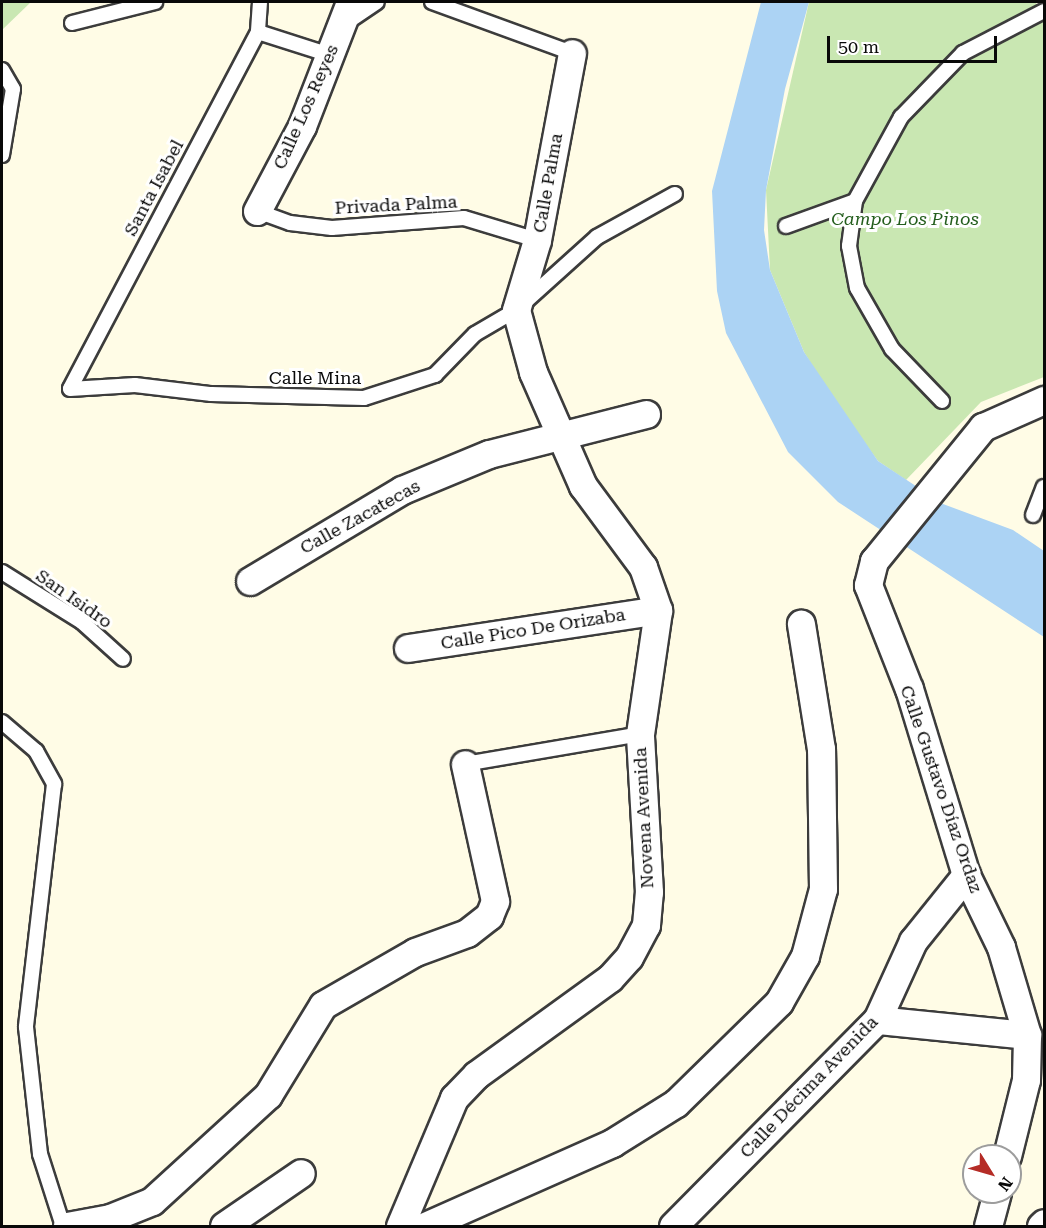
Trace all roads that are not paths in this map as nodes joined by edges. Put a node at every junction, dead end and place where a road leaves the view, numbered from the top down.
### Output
1 (154, 2) edge
2 (260, 2) edge
3 (377, 2) edge
4 (432, 2) edge
5 (1044, 10) edge
6 (346, 14) edge
7 (72, 22) dead end
8 (258, 32) junction
9 (572, 53) joint
10 (330, 55) junction
11 (2, 70) edge
12 (2, 155) edge
13 (675, 194) dead end
14 (855, 201) junction
15 (257, 211) joint
16 (786, 226) dead end
17 (537, 240) junction
18 (516, 310) junction
19 (70, 389) joint
20 (1044, 400) edge
21 (942, 401) dead end
22 (646, 414) dead end
23 (562, 440) junction
24 (1044, 487) edge
25 (1033, 515) dead end
26 (2, 572) edge
27 (250, 581) dead end
28 (658, 610) junction
29 (801, 624) dead end
30 (408, 648) dead end
31 (123, 659) dead end
32 (2, 722) edge
33 (640, 734) junction
34 (465, 764) joint
35 (966, 875) junction
36 (877, 1020) junction
37 (1027, 1035) junction
38 (1009, 1144) edge
39 (301, 1173) dead end
40 (994, 1204) edge
41 (1044, 1223) edge
42 (65, 1227) edge
43 (224, 1227) edge
44 (399, 1227) edge
45 (425, 1227) edge
46 (672, 1227) edge
47 (988, 1227) edge
48 (1041, 1227) edge

1 - 7 lane
2 - 8 lane, Santa Isabel
3 - 6 lane
4 - 9 lane
5 - 14 lane
6 - 10 street, Calle Los Reyes
8 - 10 lane
8 - 19 lane, Santa Isabel
9 - 17 street, Calle Palma
10 - 15 street, Calle Los Reyes
11 - 12 lane
13 - 18 lane, Calle Mina
14 - 16 lane
14 - 21 lane
15 - 17 lane, Privada Palma
17 - 18 street, Calle Palma
18 - 19 lane, Calle Mina
18 - 23 street, Novena Avenida
20 - 35 street, Calle Gustavo Díaz Ordaz
22 - 23 street, Calle Zacatecas
23 - 27 street, Calle Zacatecas
23 - 28 street, Novena Avenida
24 - 25 lane
26 - 31 lane, San Isidro
28 - 30 street, Calle Pico De Orizaba
28 - 33 street, Novena Avenida
29 - 45 street
32 - 42 lane
33 - 34 lane
33 - 44 street, Novena Avenida
34 - 42 street
35 - 36 street, Calle Décima Avenida
35 - 37 street, Calle Gustavo Díaz Ordaz
36 - 37 street
36 - 46 street, Calle Décima Avenida
37 - 38 street, Calle Gustavo Díaz Ordaz
39 - 43 street
40 - 47 street
41 - 48 street

